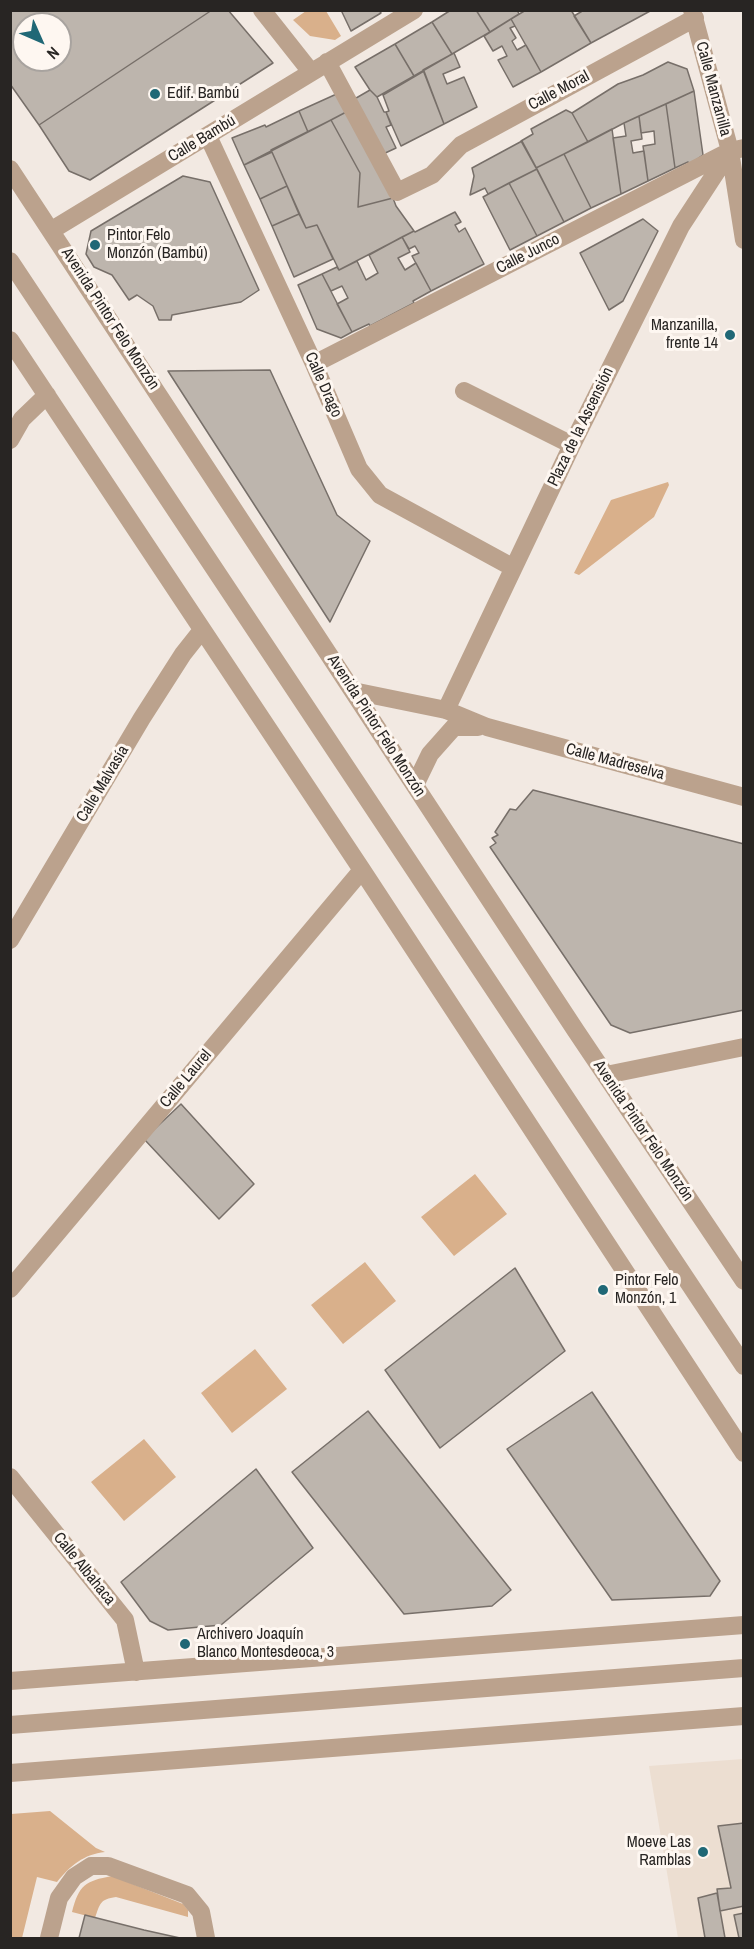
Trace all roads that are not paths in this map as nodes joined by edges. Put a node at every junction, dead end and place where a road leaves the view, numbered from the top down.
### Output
1 (262, 10) edge
2 (414, 10) edge
3 (694, 14) edge
4 (327, 62) junction
5 (311, 72) junction
6 (208, 136) junction
7 (736, 150) edge
8 (10, 169) edge
9 (52, 230) junction
10 (744, 240) edge
11 (10, 261) edge
12 (10, 340) edge
13 (314, 364) junction
14 (464, 391) dead end
15 (47, 395) junction
16 (10, 440) edge
17 (572, 445) junction
18 (512, 567) junction
19 (202, 630) junction
20 (353, 691) junction
21 (446, 710) junction
22 (487, 727) junction
23 (415, 785) junction
24 (744, 797) edge
25 (362, 870) junction
26 (10, 940) edge
27 (744, 1047) edge
28 (606, 1075) junction
29 (744, 1281) edge
30 (10, 1289) edge
31 (744, 1366) edge
32 (744, 1453) edge
33 (10, 1477) edge
34 (744, 1625) edge
35 (744, 1668) edge
36 (136, 1672) junction
37 (10, 1681) edge
38 (744, 1716) edge
39 (10, 1725) edge
40 (10, 1773) edge
41 (50, 1938) edge
42 (206, 1938) edge

1 - 5 street
2 - 4 street, Calle Bambú
3 - 4 street, Calle Moral
3 - 7 street, Calle Manzanilla
4 - 5 street, Calle Bambú
5 - 6 street, Calle Bambú
6 - 9 street, Calle Bambú
6 - 13 street, Calle Drago
7 - 10 street, Calle Manzanilla
7 - 13 street, Calle Junco
7 - 17 street, Plaza de la Ascensión
8 - 9 street, Avenida Pintor Felo Monzón
9 - 20 street, Avenida Pintor Felo Monzón
11 - 31 street
12 - 15 street
13 - 18 street, Calle Drago
14 - 17 street
15 - 16 street
15 - 19 street
17 - 18 street, Plaza de la Ascensión
18 - 21 street, Plaza de la Ascensión
19 - 25 street
19 - 26 street, Calle Malvasía
20 - 21 street, Calle Madreselva
20 - 23 street, Avenida Pintor Felo Monzón
21 - 22 street, Calle Madreselva
22 - 23 street, Calle Madreselva
22 - 24 street, Calle Madreselva
23 - 28 street, Avenida Pintor Felo Monzón
25 - 30 street, Calle Laurel
25 - 32 street
27 - 28 street
28 - 29 street, Avenida Pintor Felo Monzón
33 - 36 street, Calle Albahaca
34 - 36 street
35 - 39 street
36 - 37 street
38 - 40 street
41 - 42 street

